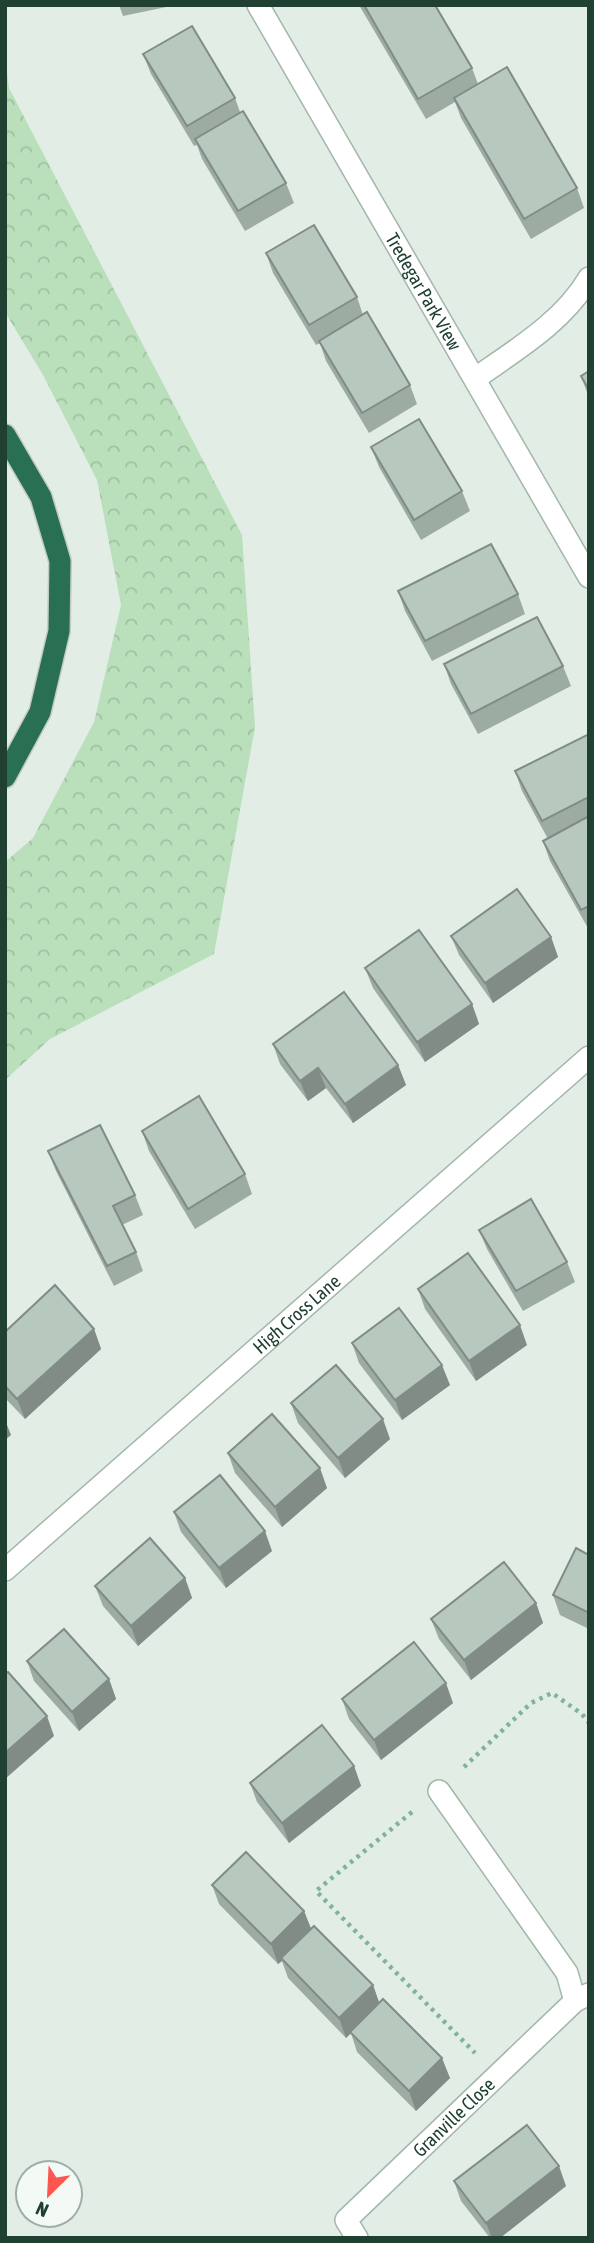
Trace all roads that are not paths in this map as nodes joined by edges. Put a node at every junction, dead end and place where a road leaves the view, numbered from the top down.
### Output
1 (258, 5) edge
2 (589, 278) edge
3 (475, 378) junction
4 (5, 435) edge
5 (589, 577) edge
6 (5, 777) edge
7 (589, 1057) edge
8 (5, 1570) edge
9 (439, 1791) road end
10 (582, 1998) edge
11 (357, 2238) edge

1 - 3 street, Tredegar Park View
2 - 3 street
3 - 5 street, Tredegar Park View
4 - 6 highway
7 - 8 street, High Cross Lane
9 - 10 street, Granville Close
10 - 11 street, Granville Close

